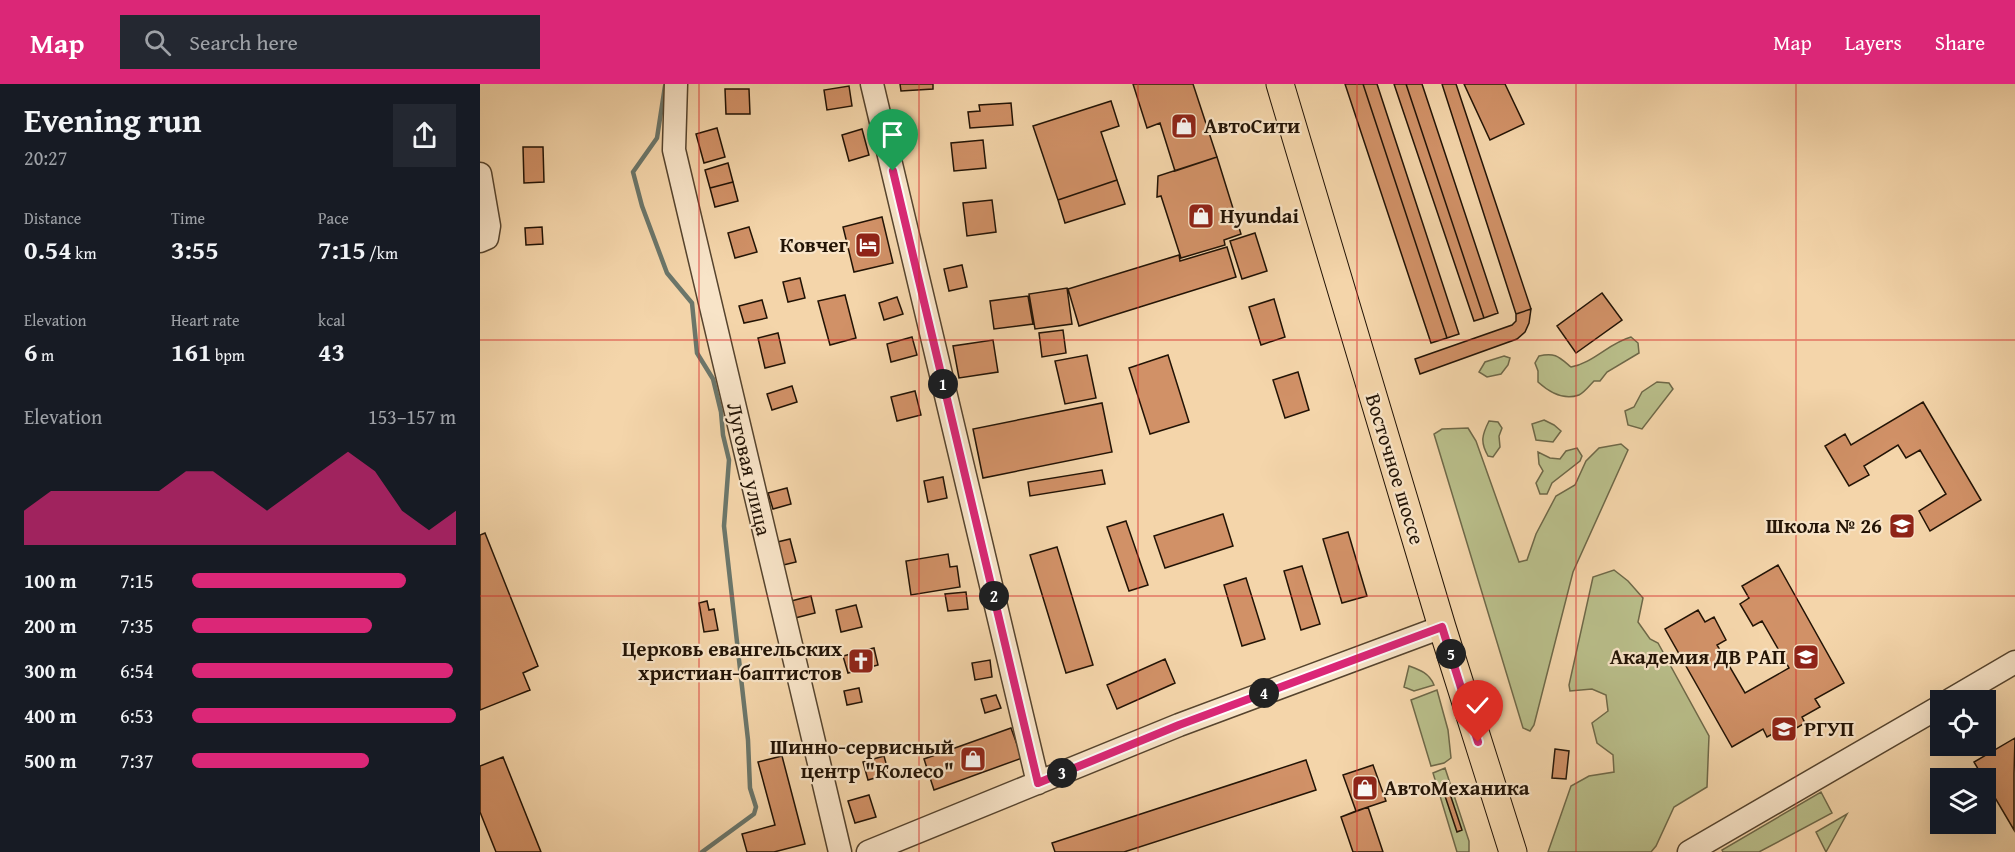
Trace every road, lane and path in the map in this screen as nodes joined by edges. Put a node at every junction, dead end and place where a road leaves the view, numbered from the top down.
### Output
1 (676, 84) edge
2 (872, 84) edge
3 (1280, 84) edge
4 (480, 174) edge
5 (480, 241) edge
6 (1442, 627) junction
7 (2015, 662) edge
8 (1967, 690) edge
9 (1930, 712) edge
10 (1038, 783) junction
11 (840, 852) edge
12 (868, 852) edge
13 (1513, 852) edge
14 (1689, 852) edge

1 - 11 street, Луговая улица
2 - 10 street
3 - 6 main road, Восточное шоссе
4 - 5 street
6 - 10 street
6 - 13 main road, Восточное шоссе
7 - 8 street
9 - 14 street
10 - 12 street

